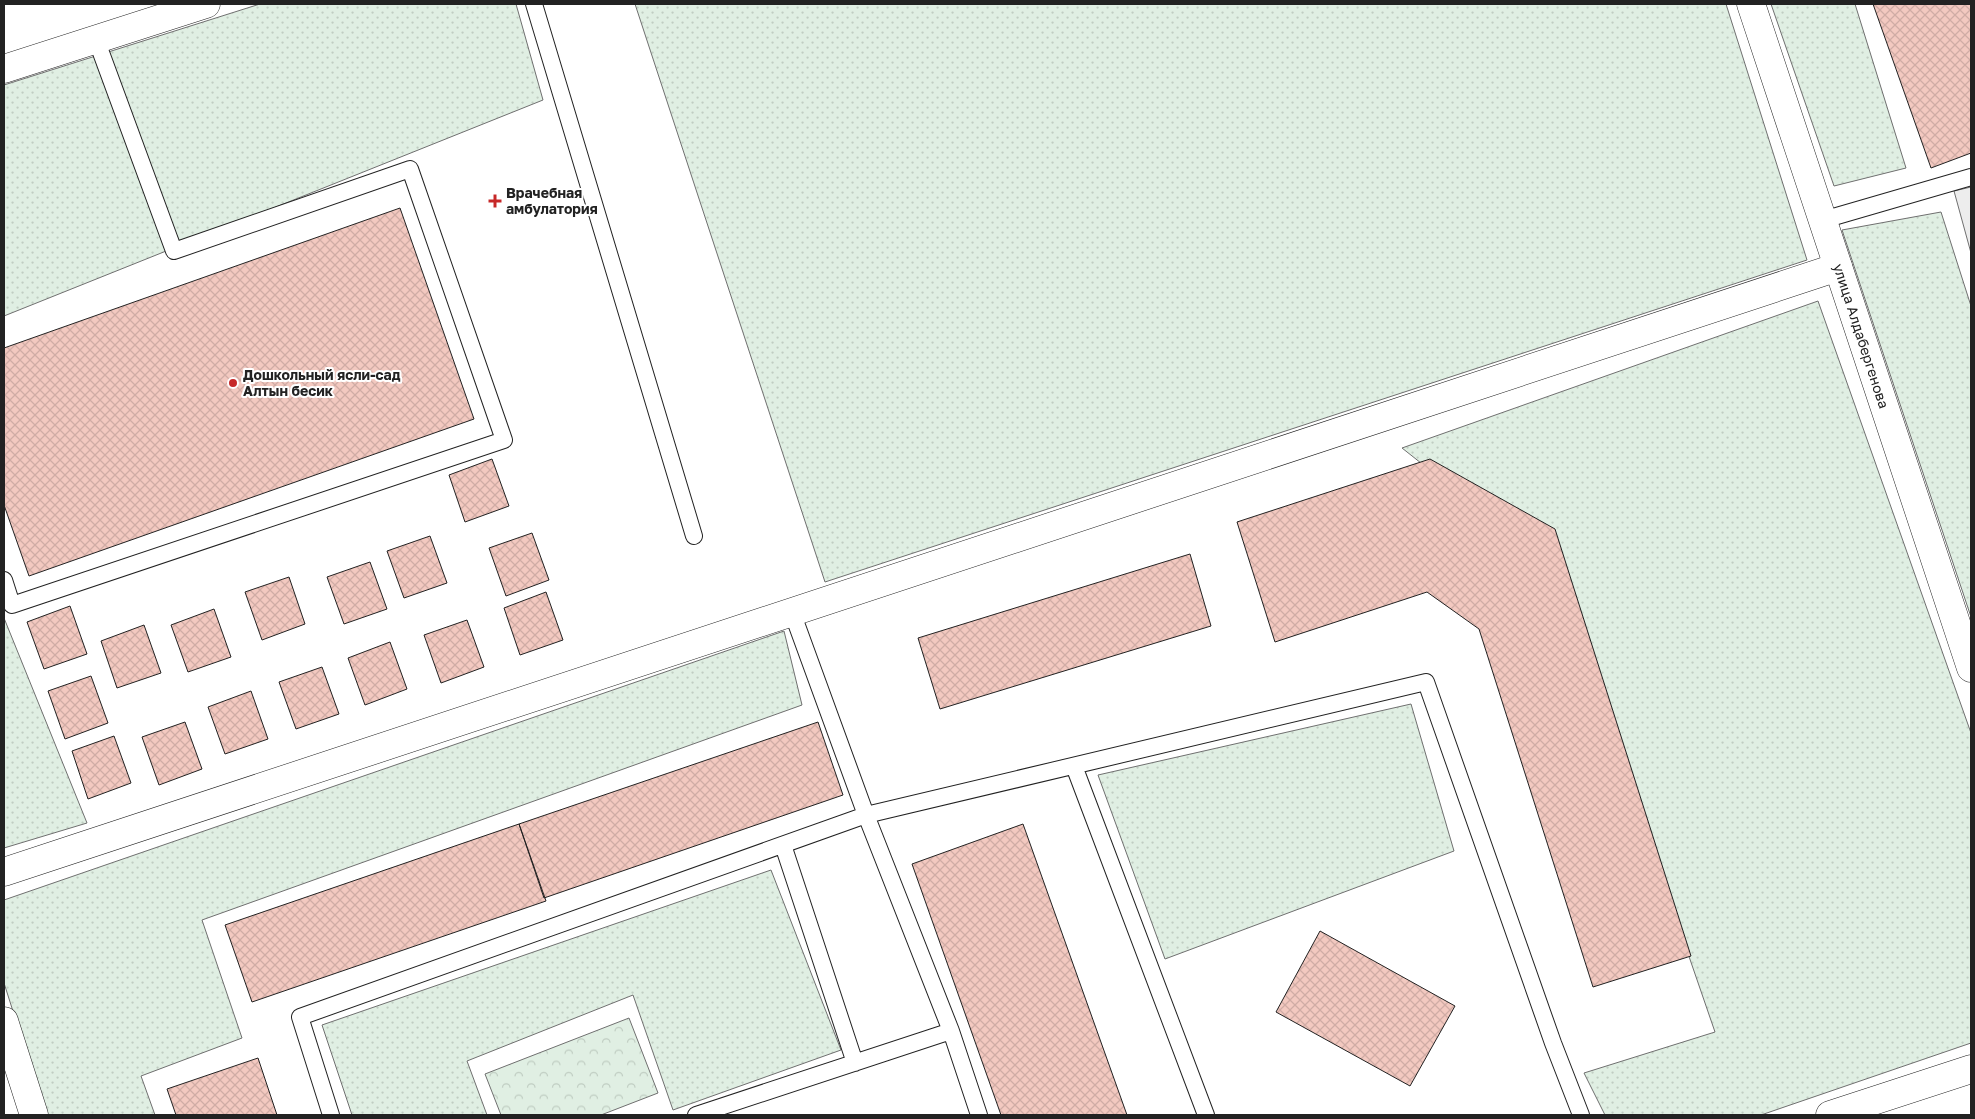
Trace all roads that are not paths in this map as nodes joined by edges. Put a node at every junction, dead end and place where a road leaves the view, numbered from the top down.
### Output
1 (206, 4) edge
2 (534, 4) edge
3 (1751, 4) edge
4 (96, 40) junction
5 (4, 69) edge
6 (1971, 177) edge
7 (1823, 220) junction
8 (1838, 267) junction
9 (694, 536) dead end
10 (4, 580) edge
11 (792, 612) junction
12 (1971, 668) edge
13 (1074, 766) junction
14 (866, 815) junction
15 (783, 845) junction
16 (4, 872) edge
17 (4, 1021) edge
18 (950, 1031) junction
19 (855, 1063) junction
20 (1971, 1069) edge
21 (1575, 1114) edge
22 (34, 1115) edge
23 (331, 1115) edge
24 (696, 1115) edge
25 (979, 1115) edge
26 (1206, 1115) edge
27 (1830, 1115) edge

1 - 4 street
2 - 9 lane
3 - 7 street, улица Алдабергенова
4 - 5 street
4 - 10 lane
6 - 7 lane
7 - 8 street, улица Алдабергенова
8 - 11 street
8 - 12 street, улица Алдабергенова
11 - 14 lane
11 - 16 street
13 - 14 lane
13 - 21 lane
13 - 26 lane
14 - 15 lane
14 - 18 lane
15 - 19 lane
15 - 23 lane
17 - 22 street
18 - 19 lane
18 - 25 lane
19 - 24 lane
20 - 27 street

